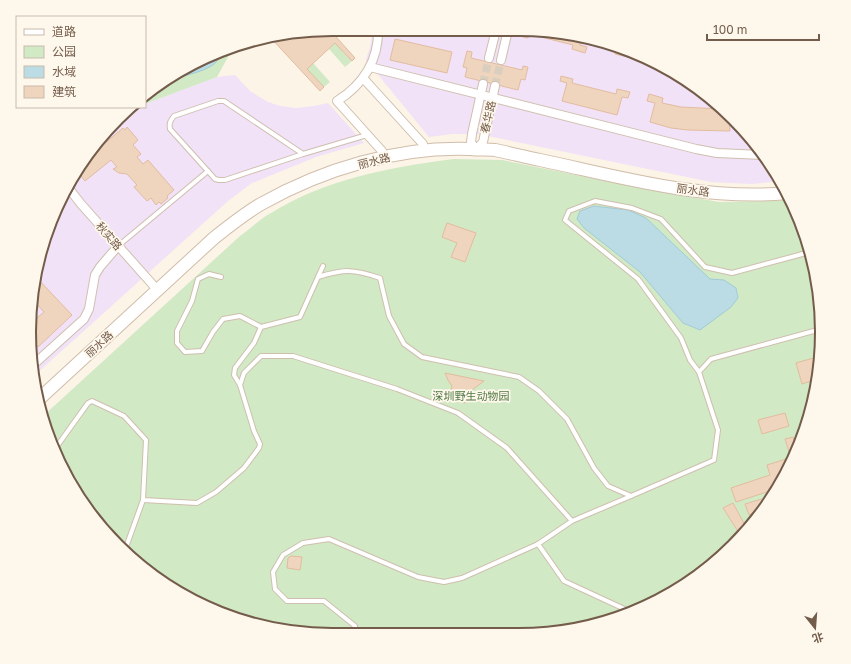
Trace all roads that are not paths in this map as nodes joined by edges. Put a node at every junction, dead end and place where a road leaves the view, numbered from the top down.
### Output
1 (377, 36) edge
2 (494, 36) edge
3 (507, 36) edge
4 (489, 58) tunnel mouth
5 (501, 60) tunnel mouth
6 (370, 67) junction
7 (364, 78) junction
8 (483, 84) tunnel mouth
9 (495, 86) tunnel mouth
10 (481, 95) junction
11 (492, 98) junction
12 (368, 135) junction
13 (423, 144) junction
14 (477, 145) junction
15 (382, 151) junction
16 (303, 154) junction
17 (756, 155) edge
18 (208, 171) junction
19 (776, 186) edge
20 (72, 192) edge
21 (780, 194) edge
22 (118, 246) junction
23 (804, 253) edge
24 (323, 266) dead end
25 (221, 277) dead end
26 (318, 277) junction
27 (153, 285) junction
28 (261, 327) junction
29 (815, 331) edge
30 (38, 360) edge
31 (700, 372) junction
32 (240, 385) junction
33 (42, 387) edge
34 (43, 395) edge
35 (59, 444) edge
36 (631, 496) junction
37 (143, 500) junction
38 (572, 522) junction
39 (538, 544) junction
40 (127, 545) edge
41 (623, 608) edge
42 (354, 628) edge

1 - 6 street
2 - 4 street
3 - 5 street
6 - 7 street
6 - 10 street
7 - 12 street
7 - 13 street
8 - 10 street, 春华路
9 - 11 street, 春华路
10 - 11 street
10 - 14 street, 春华路
11 - 14 street, 春华路
11 - 17 street
12 - 15 street
12 - 16 lane
13 - 14 main road, 丽水路
13 - 15 main road, 丽水路
14 - 19 main road, 丽水路
14 - 21 main road, 丽水路
14 - 34 main road, 丽水路
15 - 27 main road, 丽水路
16 - 18 lane
16 - 18 lane
18 - 22 lane
20 - 22 street, 秋实路
22 - 27 street, 秋实路
22 - 30 street
23 - 31 lane
24 - 26 lane
25 - 28 lane
26 - 28 lane
26 - 36 lane
27 - 33 main road, 丽水路
28 - 32 lane
29 - 31 lane
31 - 36 lane
32 - 37 lane
32 - 38 lane
35 - 37 lane
36 - 38 lane
37 - 40 lane
38 - 39 lane
39 - 41 lane
39 - 42 lane

